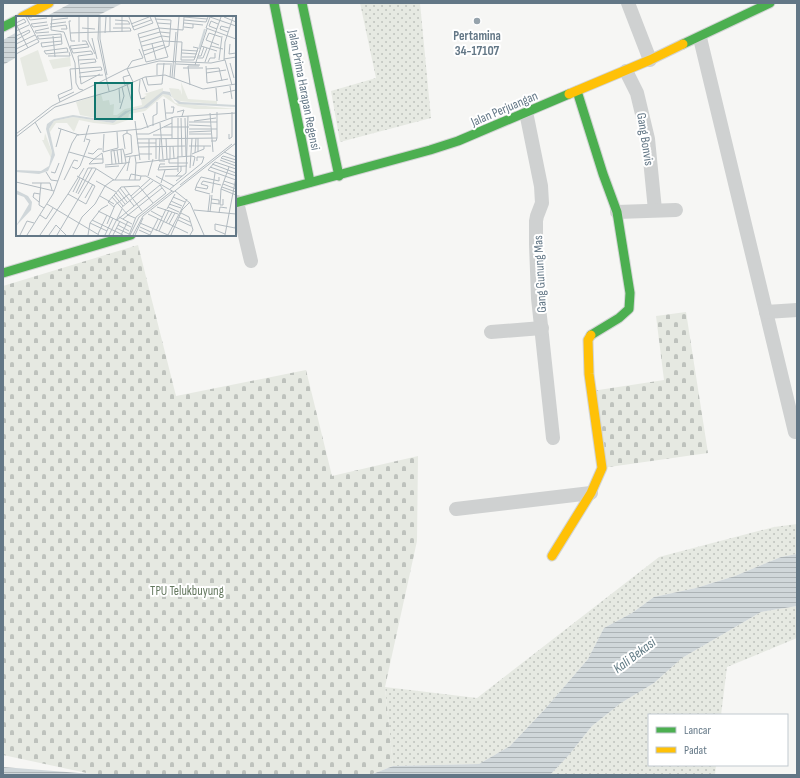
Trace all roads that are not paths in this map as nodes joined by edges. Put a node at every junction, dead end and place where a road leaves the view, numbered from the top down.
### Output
1 (49, 3) edge
2 (274, 3) edge
3 (302, 3) edge
4 (628, 3) edge
5 (770, 3) edge
6 (746, 9) edge
7 (24, 16) edge
8 (16, 20) edge
9 (3, 27) edge
10 (700, 38) junction
11 (650, 60) junction
12 (626, 71) junction
13 (577, 91) junction
14 (526, 112) junction
15 (339, 176) junction
16 (310, 182) junction
17 (236, 203) edge
18 (655, 210) junction
19 (676, 210) dead end
20 (617, 212) junction
21 (128, 236) edge
22 (251, 261) dead end
23 (3, 273) edge
24 (797, 310) edge
25 (766, 312) junction
26 (542, 328) junction
27 (491, 332) dead end
28 (795, 432) dead end
29 (553, 438) dead end
30 (591, 494) junction
31 (456, 509) dead end
32 (552, 556) dead end

1 - 7 street
2 - 16 street, Jalan Prima Harapan Regensi
3 - 15 street, Jalan Prima Harapan Regensi
4 - 11 street
5 - 6 street, Jalan Perjuangan
6 - 10 street, Jalan Perjuangan
8 - 9 street
10 - 11 street, Jalan Perjuangan
10 - 25 street
11 - 12 street, Jalan Perjuangan
12 - 13 street, Jalan Perjuangan
12 - 18 street, Gang Bonvis
13 - 14 street, Jalan Perjuangan
13 - 20 street
14 - 15 street, Jalan Perjuangan
14 - 26 street, Gang Gunung Mas
15 - 16 street, Jalan Perjuangan
16 - 17 street, Jalan Perjuangan
17 - 22 street
18 - 19 street
18 - 20 street
20 - 30 street
21 - 23 street
24 - 25 street
25 - 28 street
26 - 27 street
26 - 29 street, Gang Gunung Mas
30 - 31 street
30 - 32 street

